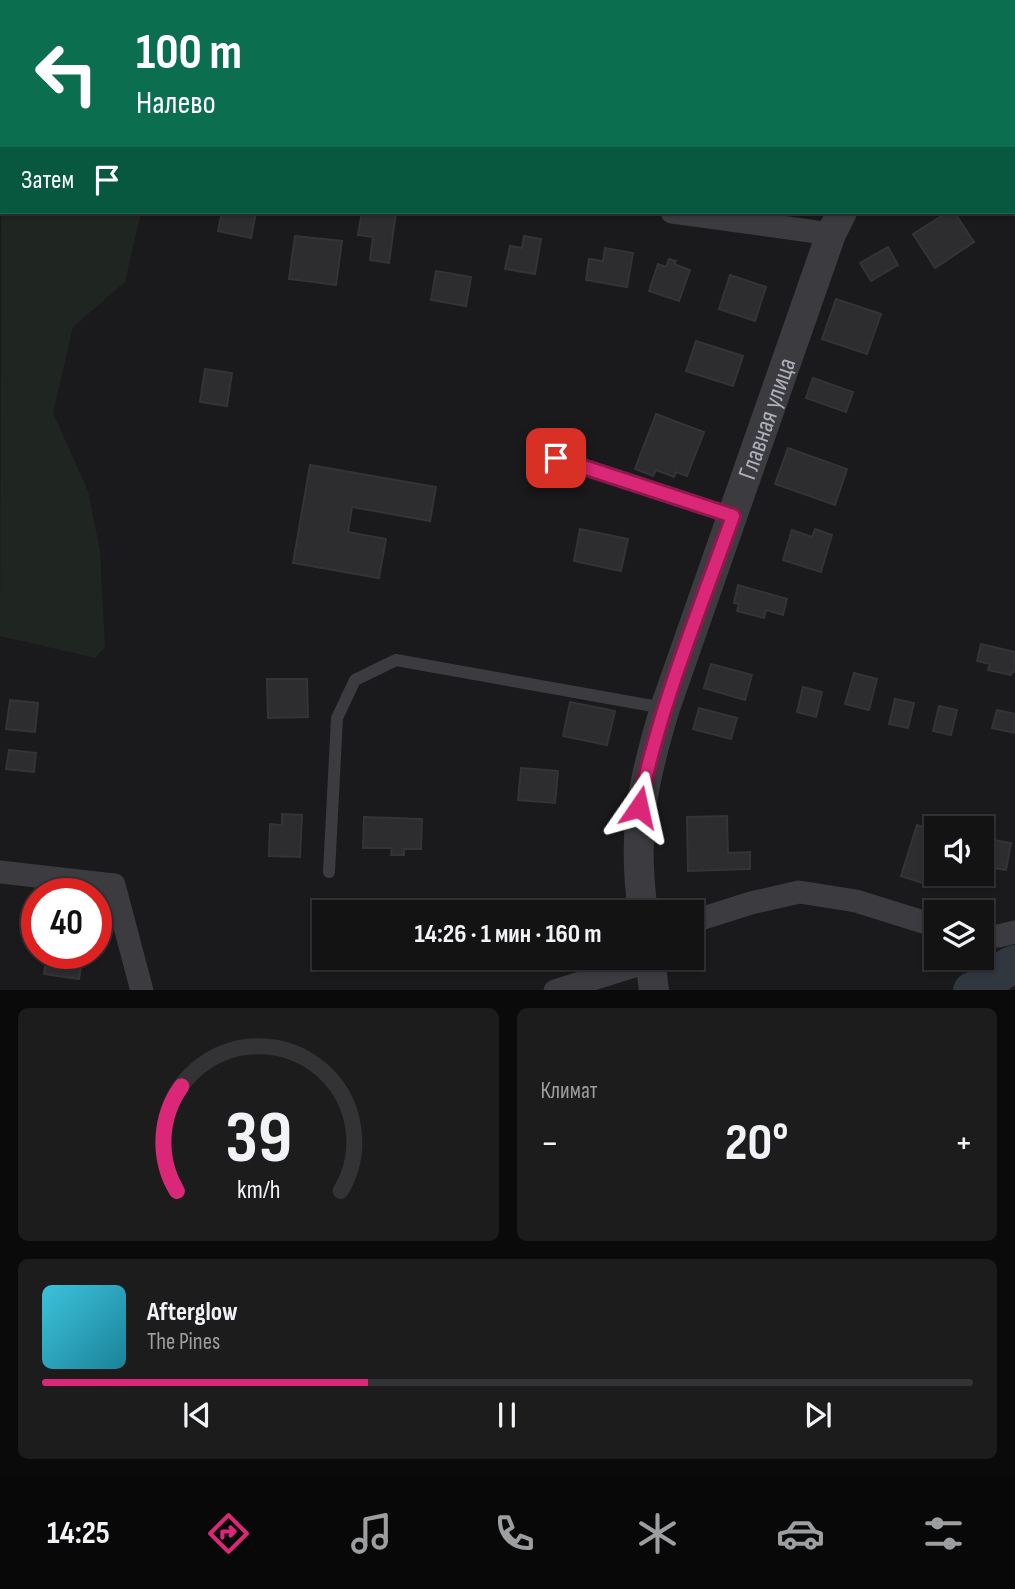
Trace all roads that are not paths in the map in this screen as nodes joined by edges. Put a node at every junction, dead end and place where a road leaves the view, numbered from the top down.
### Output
1 (702, 214) edge
2 (836, 223) edge
3 (556, 458) dead end
4 (733, 516) junction
5 (665, 708) junction
6 (0, 872) edge
7 (329, 872) dead end
8 (642, 900) edge
9 (704, 918) edge
10 (924, 922) edge
11 (1015, 932) edge
12 (994, 936) edge
13 (616, 970) edge
14 (651, 970) edge
15 (142, 990) edge
16 (555, 990) edge
17 (654, 990) edge

1 - 2 street
2 - 4 street, Главная улица
3 - 4 lane
4 - 5 street, Главная улица
5 - 7 lane
5 - 8 street, Главная улица
6 - 15 street
9 - 10 street
11 - 12 street
13 - 16 street
14 - 17 street

